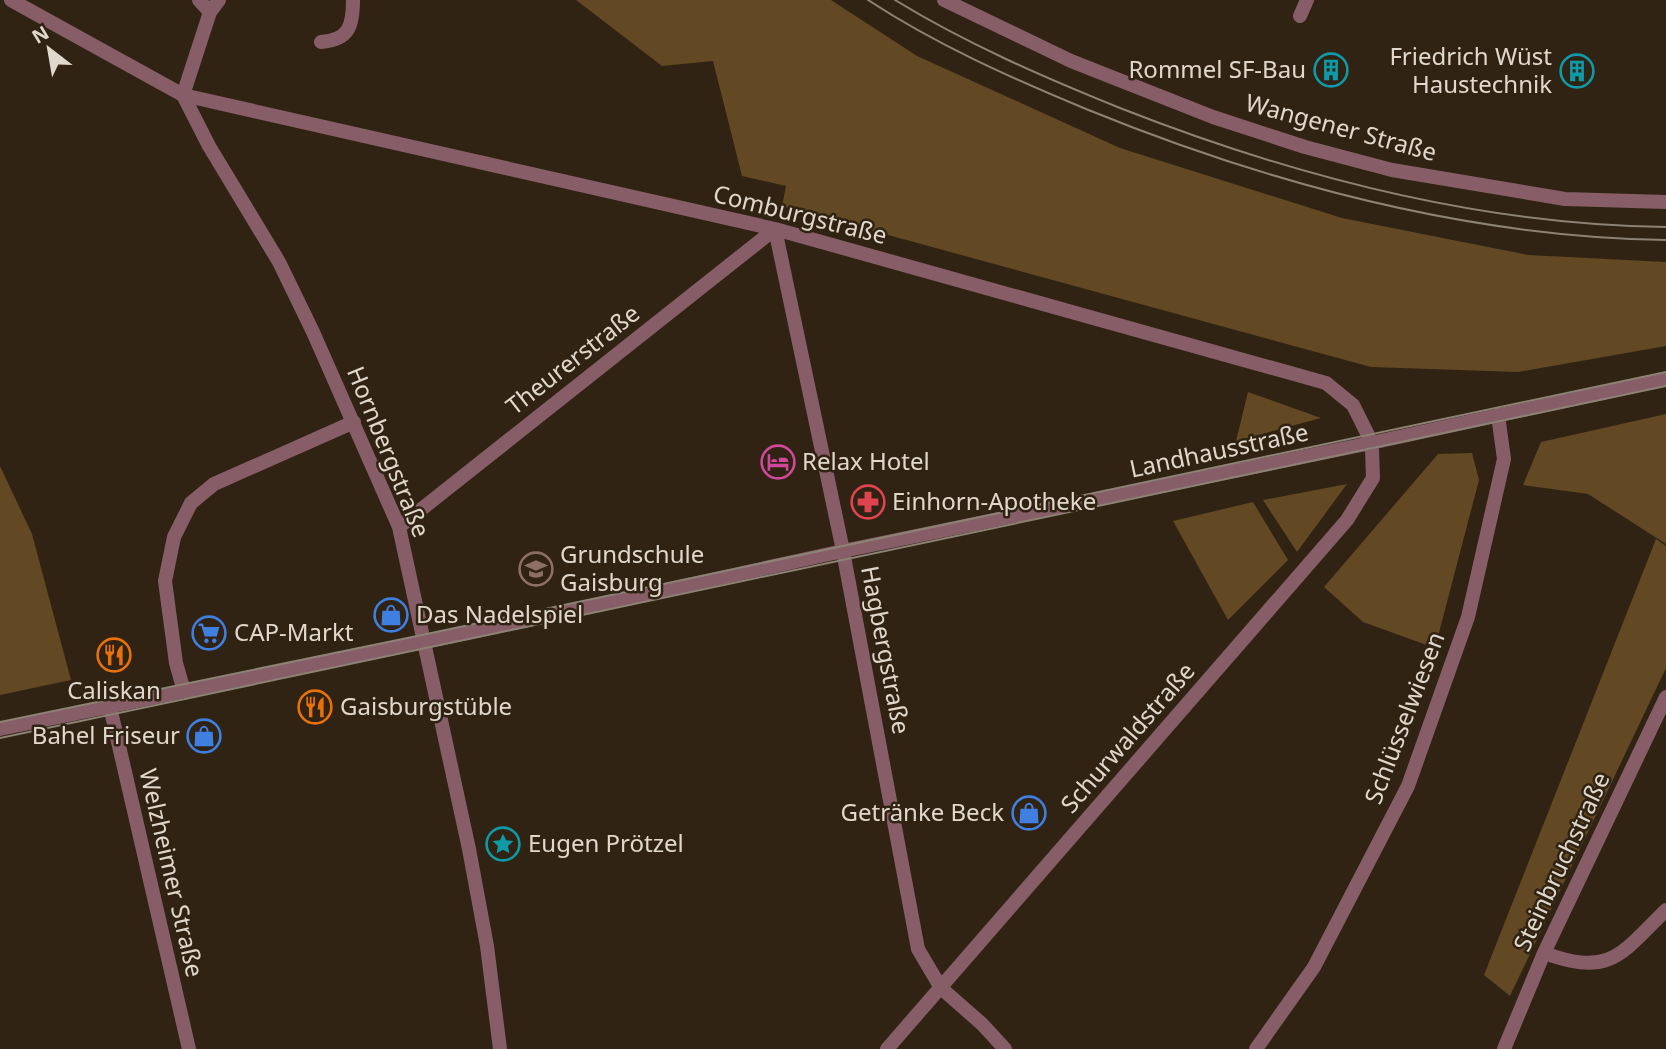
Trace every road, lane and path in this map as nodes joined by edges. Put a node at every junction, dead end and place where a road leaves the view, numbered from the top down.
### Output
1 (11, 0) edge
2 (199, 0) edge
3 (354, 0) edge
4 (944, 0) edge
5 (1307, 0) edge
6 (214, 6) edge
7 (1300, 16) dead end
8 (321, 42) dead end
9 (183, 95) junction
10 (1666, 202) edge
11 (775, 229) junction
12 (1666, 379) edge
13 (1498, 415) junction
14 (354, 422) junction
15 (1371, 443) junction
16 (399, 527) junction
17 (843, 551) junction
18 (424, 642) junction
19 (184, 691) junction
20 (1666, 696) edge
21 (110, 707) junction
22 (0, 729) edge
23 (1666, 910) edge
24 (1544, 953) junction
25 (941, 988) junction
26 (189, 1049) edge
27 (500, 1049) edge
28 (887, 1049) edge
29 (1005, 1049) edge
30 (1256, 1049) edge
31 (1504, 1049) edge

1 - 9 street
2 - 6 street
3 - 8 street
4 - 10 street, Wangener Straße
5 - 7 street
6 - 9 street
9 - 11 street, Comburgstraße
9 - 14 street, Hornbergstraße
11 - 15 street, Comburgstraße
11 - 16 street, Theurerstraße
11 - 17 street, Hagbergstraße
12 - 13 street, Landhausstraße
13 - 15 street, Landhausstraße
13 - 30 street, Schlüsselwiesen
14 - 16 street, Hornbergstraße
14 - 19 street
15 - 17 street, Landhausstraße
15 - 25 street, Schurwaldstraße
16 - 18 street, Hornbergstraße
17 - 18 street, Landhausstraße
17 - 25 street, Hagbergstraße
18 - 19 street, Landhausstraße
18 - 27 street, Hornbergstraße
19 - 21 street, Landhausstraße
20 - 24 street, Steinbruchstraße
21 - 22 street, Landhausstraße
21 - 26 street, Welzheimer Straße
23 - 24 street
24 - 31 street, Steinbruchstraße
25 - 28 street, Schurwaldstraße
25 - 29 street, Hagbergstraße

